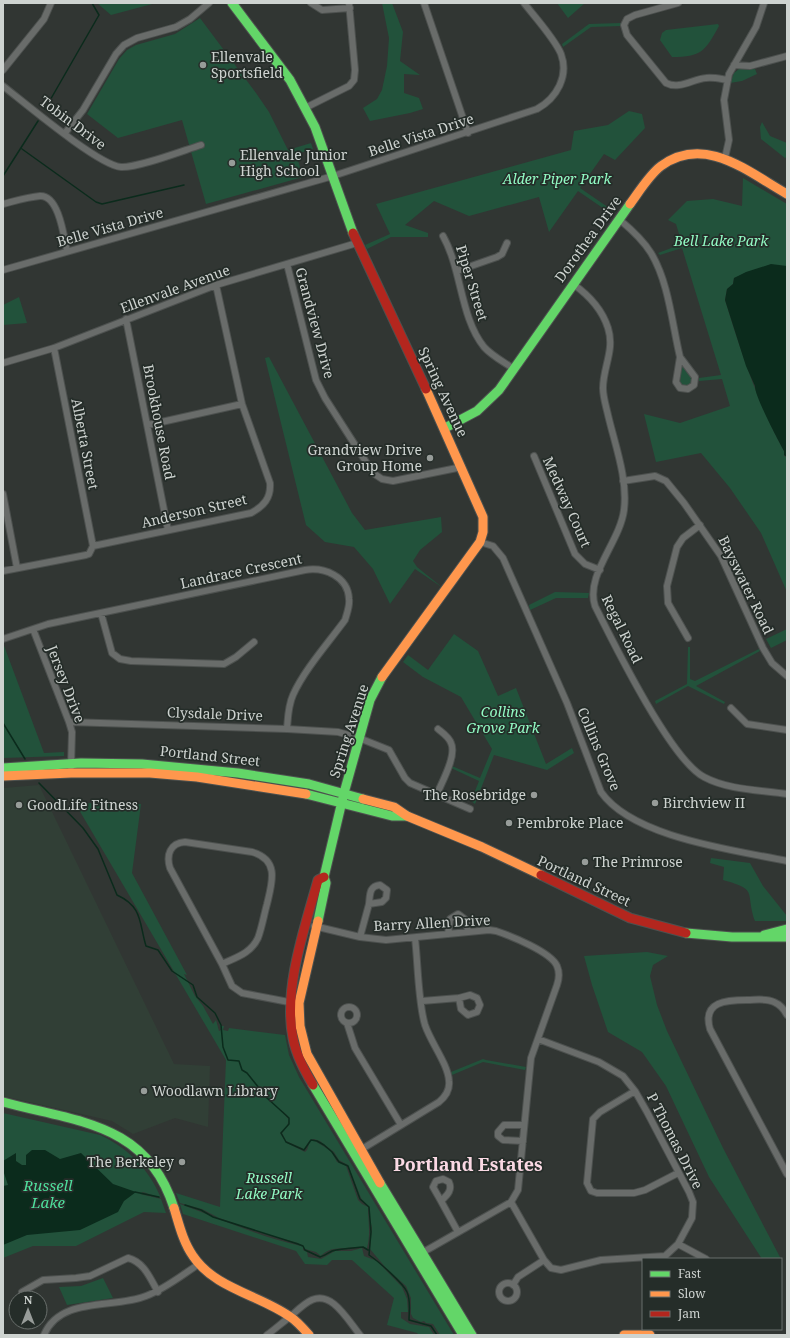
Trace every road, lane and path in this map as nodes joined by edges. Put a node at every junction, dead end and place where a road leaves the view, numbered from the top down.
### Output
1 (52, 3) edge
2 (209, 3) edge
3 (232, 3) edge
4 (311, 3) edge
5 (424, 3) edge
6 (524, 3) edge
7 (678, 3) edge
8 (764, 3) edge
9 (350, 5) edge
10 (787, 56) edge
11 (734, 65) junction
12 (3, 70) edge
13 (728, 80) junction
14 (3, 86) edge
15 (305, 108) junction
16 (65, 133) junction
17 (468, 133) junction
18 (201, 145) dead end
19 (725, 158) junction
20 (333, 176) junction
21 (787, 194) edge
22 (3, 204) edge
23 (620, 220) junction
24 (443, 236) dead end
25 (357, 243) junction
26 (507, 244) dead end
27 (68, 251) junction
28 (287, 264) junction
29 (3, 270) edge
30 (457, 271) junction
31 (573, 284) junction
32 (216, 285) junction
33 (126, 319) junction
34 (54, 348) junction
35 (680, 357) junction
36 (3, 363) edge
37 (514, 369) junction
38 (242, 404) junction
39 (148, 425) junction
40 (445, 428) junction
41 (534, 456) dead end
42 (462, 467) junction
43 (623, 481) junction
44 (3, 494) edge
45 (700, 525) junction
46 (168, 530) junction
47 (480, 542) junction
48 (93, 546) junction
49 (18, 568) junction
50 (600, 570) junction
51 (3, 571) edge
52 (101, 613) junction
53 (33, 629) junction
54 (688, 638) dead end
55 (3, 639) edge
56 (254, 642) dead end
57 (787, 676) edge
58 (731, 708) dead end
59 (69, 722) junction
60 (287, 729) junction
61 (438, 729) dead end
62 (787, 730) edge
63 (359, 738) junction
64 (3, 768) edge
65 (71, 768) junction
66 (3, 776) edge
67 (437, 794) junction
68 (787, 794) edge
69 (343, 798) junction
70 (470, 809) dead end
71 (787, 861) edge
72 (369, 904) dead end
73 (311, 926) junction
74 (787, 929) edge
75 (468, 932) junction
76 (448, 934) junction
77 (360, 937) junction
78 (758, 937) junction
79 (787, 937) edge
80 (415, 938) junction
81 (222, 964) junction
82 (459, 998) dead end
83 (422, 1001) junction
84 (295, 1003) junction
85 (787, 1015) edge
86 (347, 1023) dead end
87 (538, 1039) junction
88 (635, 1091) junction
89 (3, 1102) edge
90 (401, 1125) junction
91 (524, 1125) junction
92 (523, 1142) junction
93 (357, 1152) junction
94 (678, 1174) junction
95 (787, 1174) edge
96 (441, 1201) dead end
97 (511, 1202) junction
98 (458, 1232) junction
99 (678, 1244) junction
100 (419, 1255) junction
101 (704, 1258) edge
102 (544, 1260) junction
103 (199, 1264) junction
104 (513, 1285) dead end
105 (26, 1290) edge
106 (158, 1292) junction
107 (290, 1316) junction
108 (44, 1335) edge
109 (267, 1335) edge
110 (309, 1335) edge
111 (360, 1335) edge
112 (463, 1335) edge
113 (472, 1335) edge
114 (624, 1335) edge
115 (650, 1335) edge

1 - 12 street
2 - 16 street
3 - 15 street, Spring Avenue
4 - 9 street
5 - 17 street
6 - 17 street, Belle Vista Drive
7 - 13 street
8 - 11 street
9 - 15 street
10 - 11 street
11 - 13 street
13 - 19 street
14 - 16 street, Tobin Drive
15 - 20 street, Spring Avenue
16 - 18 street, Tobin Drive
17 - 20 street, Belle Vista Drive
19 - 21 street, Dorothea Drive
19 - 23 street, Dorothea Drive
20 - 25 street, Spring Avenue
20 - 27 street, Belle Vista Drive
22 - 27 street
23 - 31 street, Dorothea Drive
23 - 35 street
24 - 30 street, Piper Street
25 - 28 street, Ellenvale Avenue
25 - 40 street, Spring Avenue
26 - 30 street
27 - 29 street, Belle Vista Drive
28 - 32 street, Ellenvale Avenue
28 - 42 street, Grandview Drive
30 - 37 street, Piper Street
31 - 37 street, Dorothea Drive
31 - 43 street, Regal Road
32 - 33 street, Ellenvale Avenue
32 - 38 street, Anderson Street
33 - 34 street, Ellenvale Avenue
33 - 39 street, Brookhouse Road
34 - 36 street, Ellenvale Avenue
34 - 48 street, Alberta Street
35 - 35 street
37 - 40 street, Dorothea Drive
38 - 39 street
38 - 46 street, Anderson Street
39 - 46 street, Brookhouse Road
40 - 42 street, Spring Avenue
41 - 50 street, Medway Court
42 - 47 street, Spring Avenue
43 - 45 street, Bayswater Road
43 - 50 street, Regal Road
44 - 49 street
45 - 54 street
45 - 57 street, Bayswater Road
46 - 48 street, Anderson Street
47 - 63 street, Spring Avenue
47 - 71 street, Collins Grove
48 - 49 street, Anderson Street
49 - 51 street, Anderson Street
50 - 68 street, Regal Road
52 - 53 street, Landrace Crescent
52 - 56 street
52 - 60 street, Landrace Crescent
53 - 55 street, Landrace Crescent
53 - 59 street, Jersey Drive
58 - 62 street
59 - 60 street, Clysdale Drive
59 - 65 street, Jersey Drive
60 - 63 street, Clysdale Drive
61 - 67 street
63 - 67 street, Clysdale Drive
63 - 69 street, Spring Avenue
64 - 65 street, Portland Street
65 - 66 street, Portland Street
65 - 69 street, Portland Street
67 - 70 street, Clysdale Drive
69 - 73 street, Spring Avenue
69 - 78 street, Portland Street
72 - 77 street
73 - 77 street, Barry Allen Drive
73 - 84 street, Spring Avenue
74 - 78 street, Portland Street
75 - 76 street, Barry Allen Drive
75 - 76 street
75 - 87 street, Barry Allen Drive
76 - 80 street, Barry Allen Drive
77 - 80 street, Barry Allen Drive
78 - 79 street, Portland Street
80 - 83 street
81 - 81 street
81 - 84 street
82 - 83 street
83 - 90 street
84 - 93 street, Spring Avenue
85 - 95 street
86 - 90 street
87 - 88 street, P Thomas Drive
87 - 91 street, Barry Allen Drive
88 - 94 street, P Thomas Drive
88 - 94 street
89 - 103 street
90 - 93 street
91 - 92 street, Barry Allen Drive
91 - 92 street
92 - 97 street, Barry Allen Drive
93 - 100 street, Spring Avenue
94 - 99 street, P Thomas Drive
96 - 98 street
97 - 98 street
97 - 102 street
98 - 100 street
99 - 101 street
99 - 102 street, P Thomas Drive
100 - 112 street
100 - 113 street
102 - 104 street
103 - 106 street
103 - 107 street
105 - 106 street
106 - 108 street
107 - 109 street
107 - 110 street
107 - 111 street
114 - 115 street

